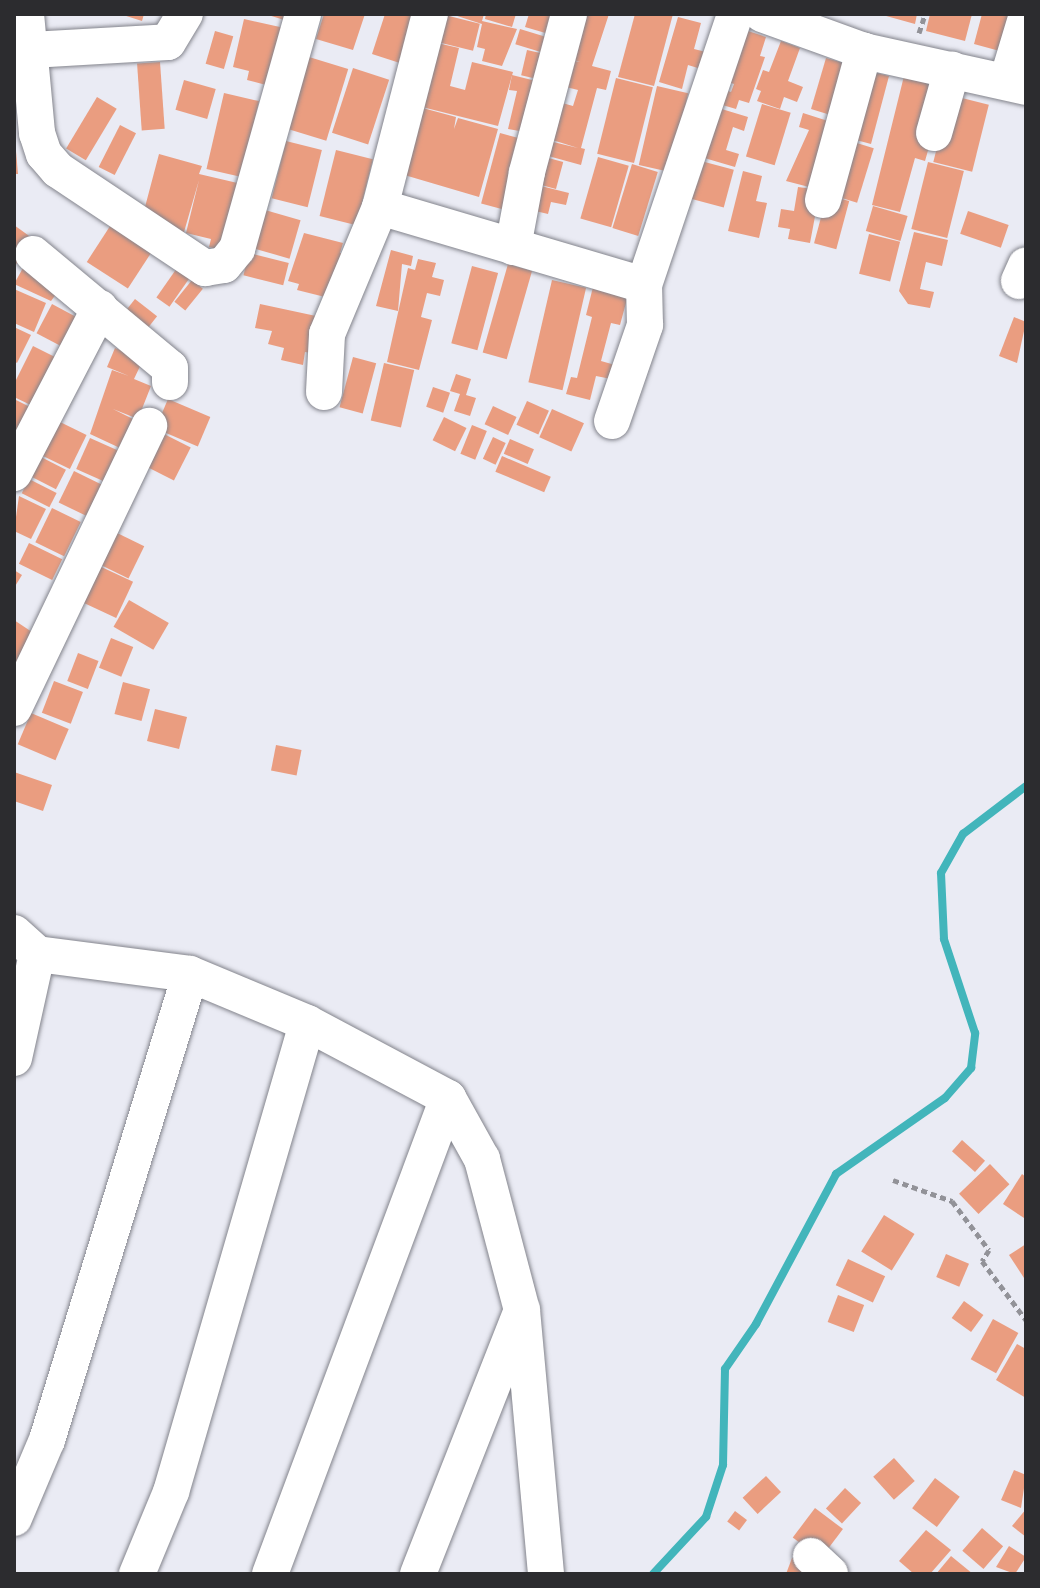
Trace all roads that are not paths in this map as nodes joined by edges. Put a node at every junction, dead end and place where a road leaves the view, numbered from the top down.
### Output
1 (26, 14) edge
2 (185, 14) edge
3 (303, 14) edge
4 (430, 14) edge
5 (569, 14) edge
6 (735, 14) edge
7 (762, 14) edge
8 (1026, 18) edge
9 (31, 50) junction
10 (864, 51) junction
11 (952, 70) junction
12 (1016, 84) edge
13 (934, 133) dead end
14 (823, 200) dead end
15 (380, 207) junction
16 (513, 247) junction
17 (33, 254) dead end
18 (644, 285) junction
19 (100, 308) junction
20 (170, 382) dead end
21 (324, 392) dead end
22 (612, 421) dead end
23 (149, 426) dead end
24 (14, 473) edge
25 (14, 708) edge
26 (26, 944) edge
27 (190, 974) junction
28 (307, 1023) junction
29 (14, 1058) edge
30 (448, 1098) junction
31 (522, 1310) junction
32 (14, 1518) edge
33 (137, 1574) edge
34 (270, 1574) edge
35 (418, 1574) edge
36 (546, 1574) edge

1 - 9 street
2 - 9 street
3 - 9 street
4 - 15 street
5 - 16 street
6 - 18 street
7 - 10 street
8 - 12 street
10 - 11 street
10 - 14 street
11 - 12 street
11 - 13 street
15 - 16 street
15 - 21 street
16 - 18 street
17 - 19 street
18 - 22 street
19 - 20 street
19 - 24 street
23 - 25 street
26 - 27 street
26 - 29 street
27 - 28 street
27 - 32 street
28 - 30 street
28 - 33 street
30 - 31 street
30 - 34 street
31 - 35 street
31 - 36 street

